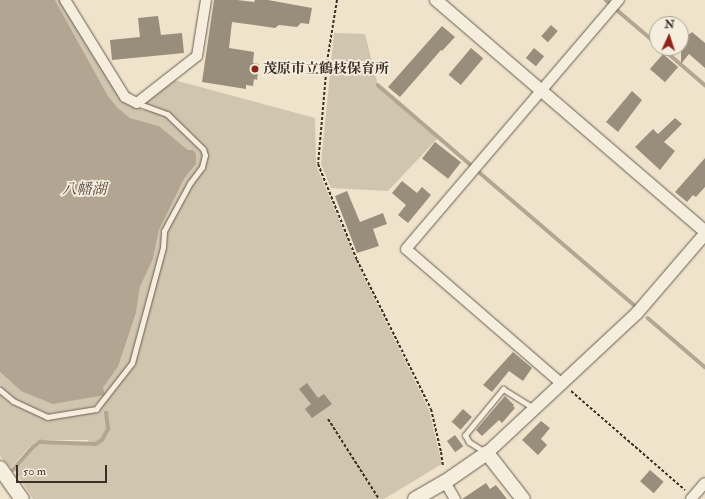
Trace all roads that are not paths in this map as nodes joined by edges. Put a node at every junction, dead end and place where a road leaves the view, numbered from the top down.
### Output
1 (65, 0) edge
2 (206, 0) edge
3 (436, 0) edge
4 (619, 0) edge
5 (541, 91) junction
6 (137, 103) junction
7 (705, 231) edge
8 (705, 234) edge
9 (562, 384) junction
10 (0, 390) edge
11 (535, 409) junction
12 (487, 453) junction
13 (0, 468) edge
14 (445, 482) junction
15 (705, 483) edge
16 (692, 498) edge
17 (22, 499) edge
18 (415, 499) edge
19 (455, 499) edge
20 (523, 499) edge

1 - 6 street
2 - 6 street
3 - 5 street
4 - 5 street
5 - 7 street
5 - 9 street
6 - 10 lane
8 - 9 street
9 - 11 street
11 - 12 street
11 - 12 lane
12 - 14 main road
12 - 20 main road
13 - 17 main road
14 - 18 main road
14 - 19 street
15 - 16 street

